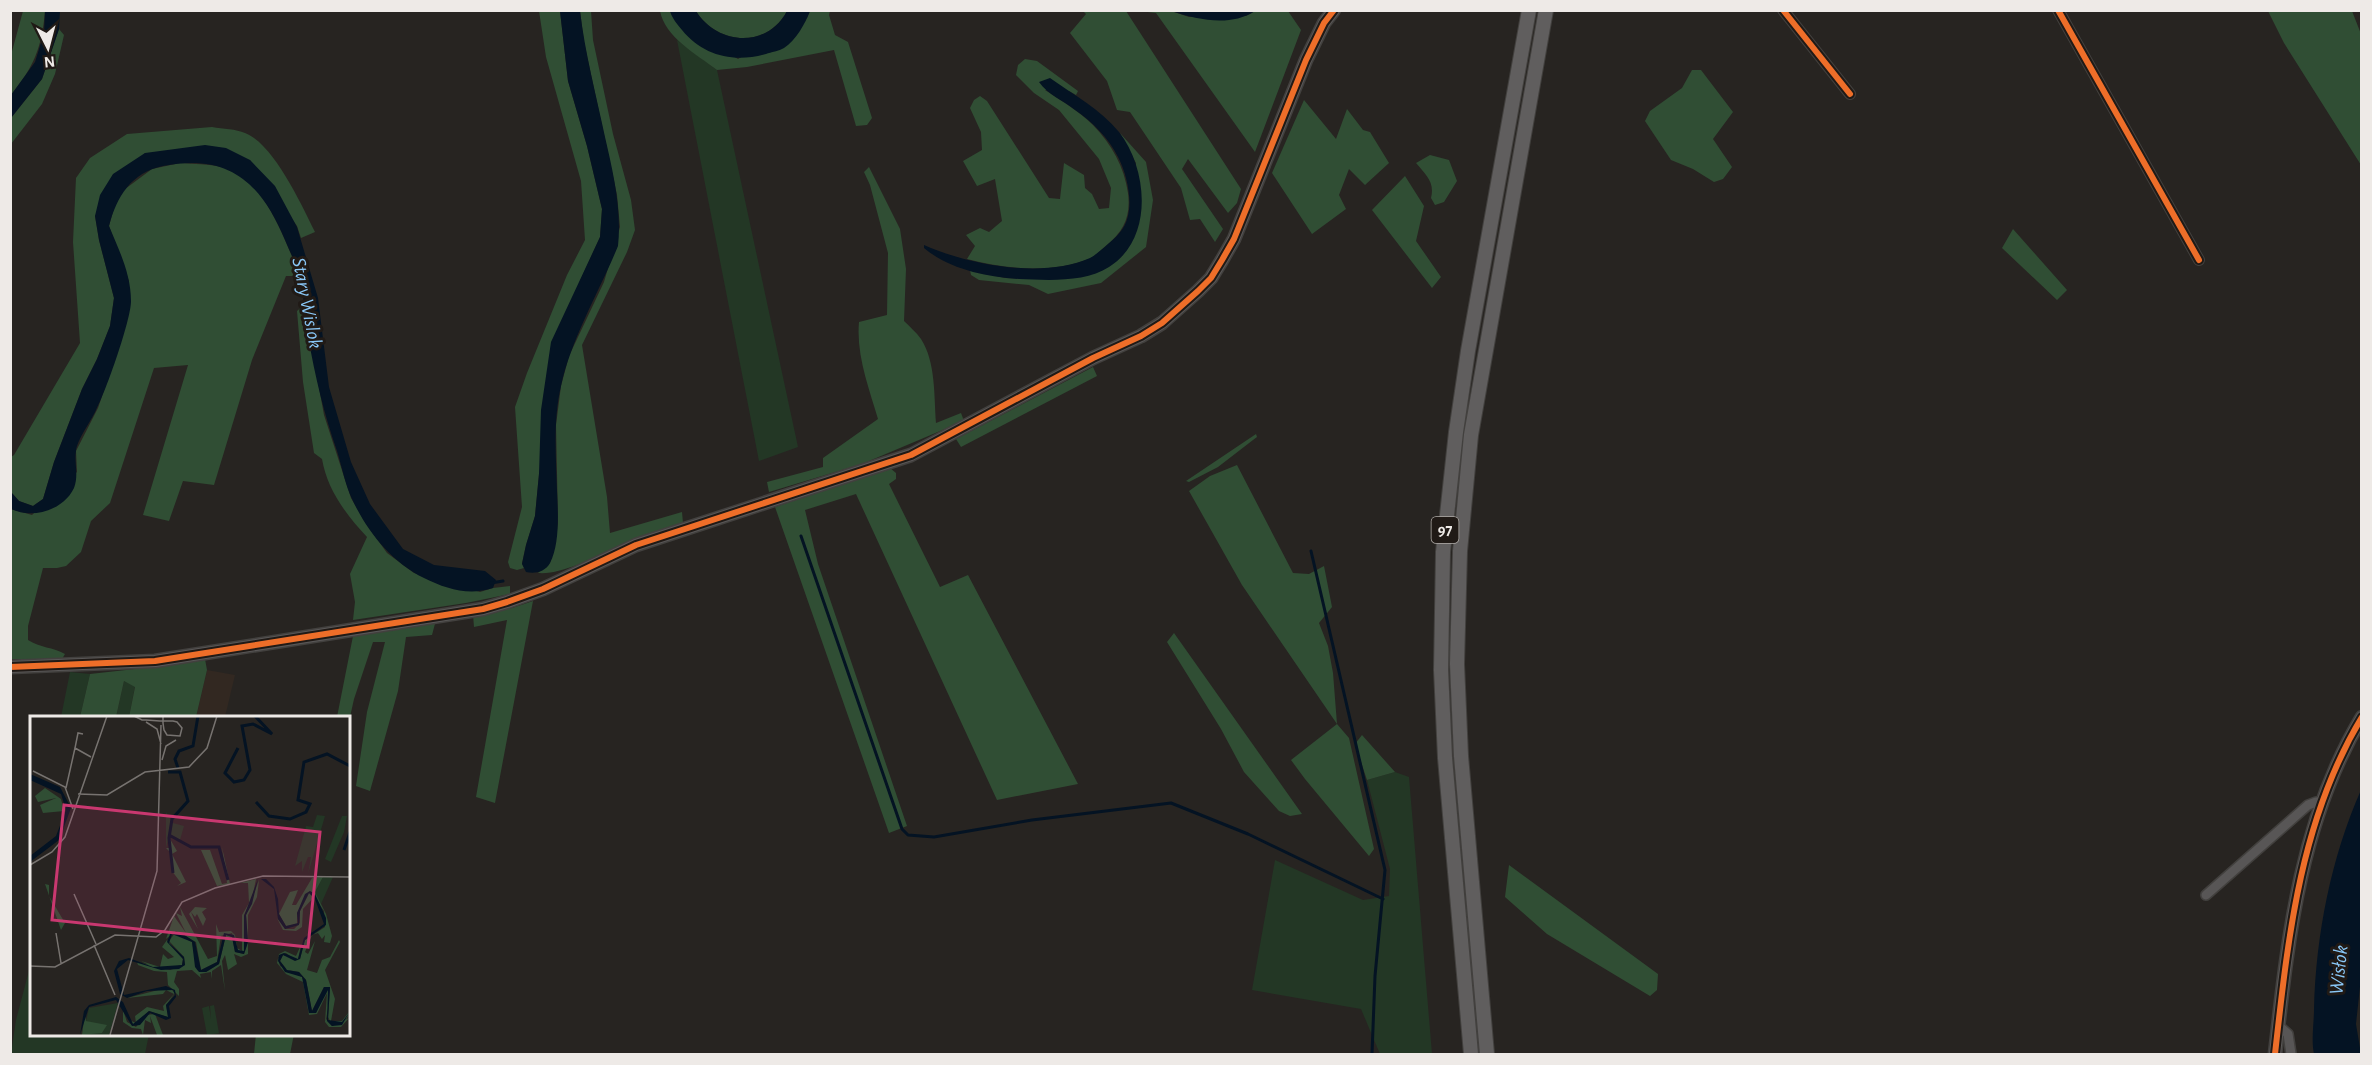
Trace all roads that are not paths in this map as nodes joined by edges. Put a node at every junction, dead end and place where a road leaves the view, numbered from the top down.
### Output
1 (1334, 10) edge
2 (1530, 10) edge
3 (1546, 10) edge
4 (1784, 10) edge
5 (2058, 10) edge
6 (1850, 94) dead end
7 (2199, 260) dead end
8 (10, 667) edge
9 (2361, 717) edge
10 (2322, 802) junction
11 (2206, 895) dead end
12 (2278, 1025) junction
13 (1471, 1054) edge
14 (1487, 1054) edge
15 (2275, 1054) edge
16 (2291, 1054) edge

1 - 8 street
2 - 13 main road, 97
3 - 14 main road, 97
4 - 6 street
5 - 7 street
9 - 10 street
10 - 11 street
10 - 12 street
12 - 15 street
12 - 16 street

